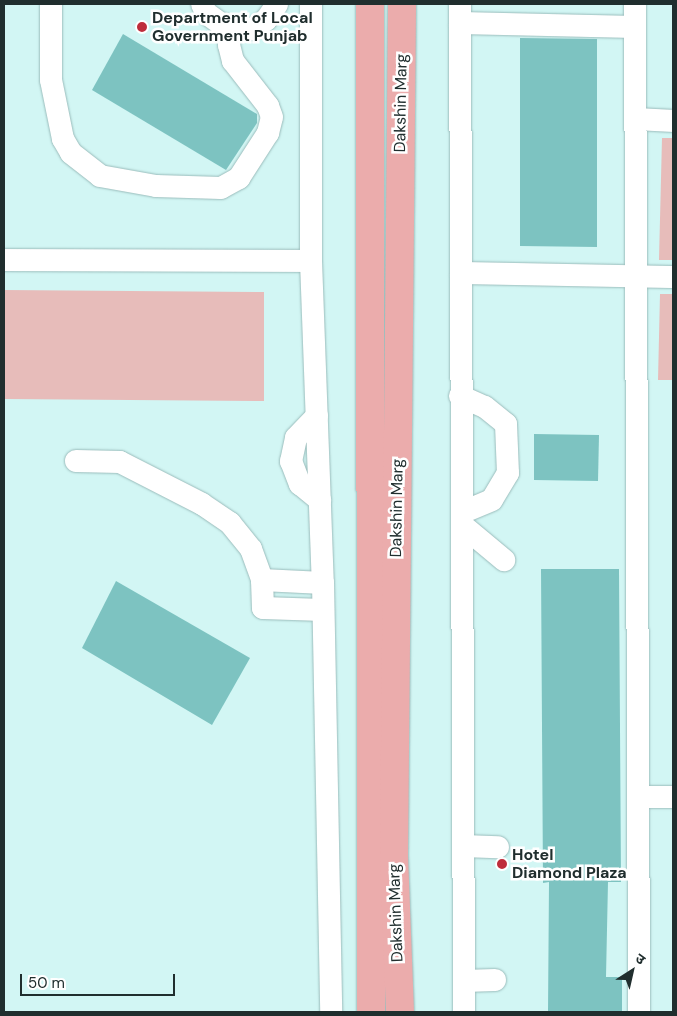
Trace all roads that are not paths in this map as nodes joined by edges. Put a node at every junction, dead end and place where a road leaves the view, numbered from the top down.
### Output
1 (51, 4) edge
2 (202, 4) edge
3 (276, 4) edge
4 (311, 4) edge
5 (370, 4) edge
6 (402, 4) edge
7 (635, 4) edge
8 (460, 13) edge
9 (231, 27) junction
10 (635, 27) junction
11 (636, 119) junction
12 (673, 121) edge
13 (4, 260) edge
14 (311, 261) junction
15 (461, 273) junction
16 (637, 276) junction
17 (673, 277) edge
18 (460, 396) junction
19 (76, 461) dead end
20 (463, 518) junction
21 (504, 560) dead end
22 (262, 580) junction
23 (323, 583) junction
24 (323, 610) junction
25 (639, 797) junction
26 (673, 797) edge
27 (463, 846) junction
28 (498, 847) dead end
29 (495, 980) dead end
30 (464, 981) junction
31 (331, 1012) edge
32 (371, 1012) edge
33 (400, 1012) edge
34 (464, 1012) edge
35 (639, 1012) edge

1 - 9 street
2 - 9 street
3 - 9 street
4 - 14 street
5 - 32 main road, Dakshin Marg
6 - 33 main road, Dakshin Marg
7 - 10 street
8 - 10 street
8 - 15 street
10 - 11 street
11 - 12 street
11 - 16 street
13 - 14 street
14 - 23 street
15 - 16 street
15 - 18 street
16 - 17 street
16 - 25 street
18 - 20 street
18 - 20 street
19 - 22 street
20 - 21 street
20 - 27 street
22 - 23 street
22 - 24 street
23 - 24 street
24 - 31 street
25 - 26 street
25 - 35 street
27 - 28 street
27 - 30 street
29 - 30 street
30 - 34 street

